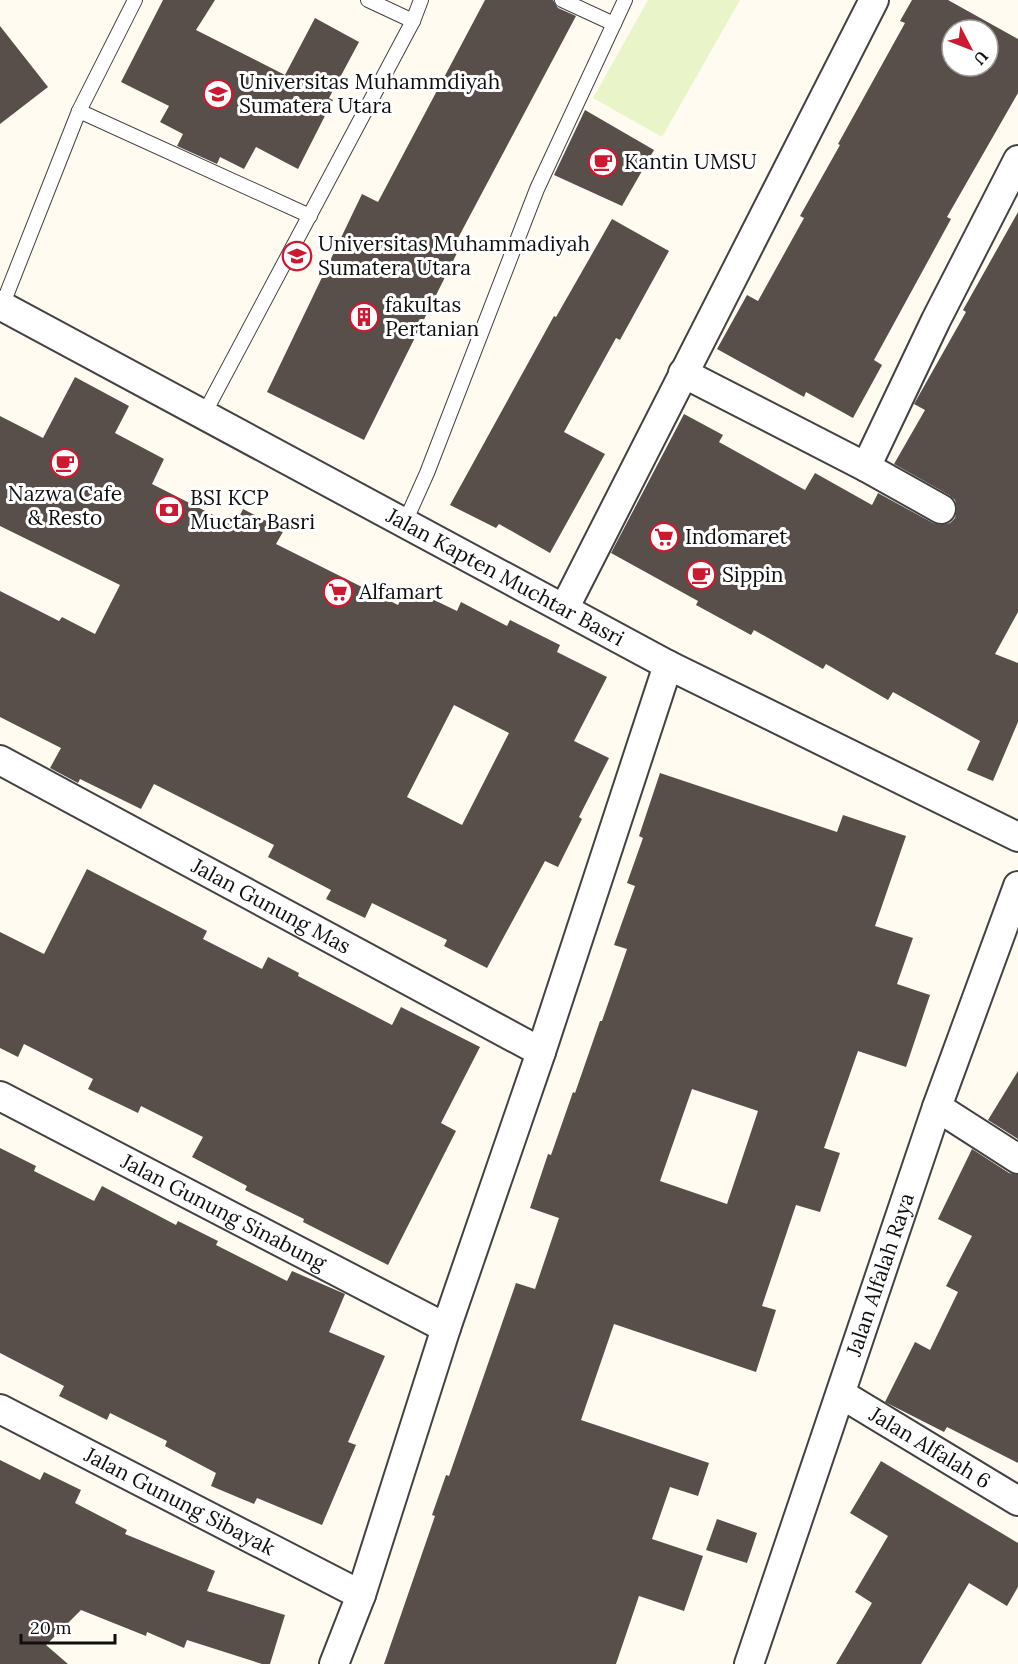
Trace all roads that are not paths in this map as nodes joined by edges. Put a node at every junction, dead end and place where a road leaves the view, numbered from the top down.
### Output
1 (135, 0) edge
2 (369, 0) edge
3 (421, 0) edge
4 (562, 0) edge
5 (625, 0) edge
6 (874, 0) edge
7 (413, 21) junction
8 (614, 24) junction
9 (79, 111) junction
10 (1018, 160) edge
11 (310, 216) junction
12 (1, 306) edge
13 (683, 373) junction
14 (204, 414) junction
15 (866, 467) junction
16 (941, 509) dead end
17 (405, 522) junction
18 (565, 607) junction
19 (668, 665) junction
20 (0, 760) edge
21 (1018, 837) edge
22 (1018, 886) edge
23 (541, 1052) junction
24 (0, 1096) edge
25 (937, 1107) junction
26 (1018, 1159) edge
27 (446, 1328) junction
28 (841, 1394) junction
29 (0, 1409) edge
30 (1018, 1501) edge
31 (361, 1595) junction
32 (334, 1664) edge
33 (749, 1664) edge

1 - 9 lane
2 - 7 lane
3 - 7 lane
4 - 8 lane
5 - 8 lane
6 - 13 street
7 - 11 lane
8 - 17 lane
9 - 11 lane
9 - 12 lane
10 - 15 street
11 - 14 lane
12 - 14 street, Jalan Kapten Muchtar Basri
13 - 15 street
13 - 18 street
14 - 17 street, Jalan Kapten Muchtar Basri
15 - 16 street
17 - 18 street, Jalan Kapten Muchtar Basri
18 - 19 street, Jalan Kapten Muchtar Basri
19 - 21 street, Jalan Kapten Muchtar Basri
19 - 23 street
20 - 23 street, Jalan Gunung Mas
22 - 25 street, Jalan Alfalah Raya
23 - 27 street
24 - 27 street, Jalan Gunung Sinabung
25 - 26 street
25 - 28 street, Jalan Alfalah Raya
27 - 31 street
28 - 30 street, Jalan Alfalah 6
28 - 33 street, Jalan Alfalah Raya
29 - 31 street, Jalan Gunung Sibayak
31 - 32 street

